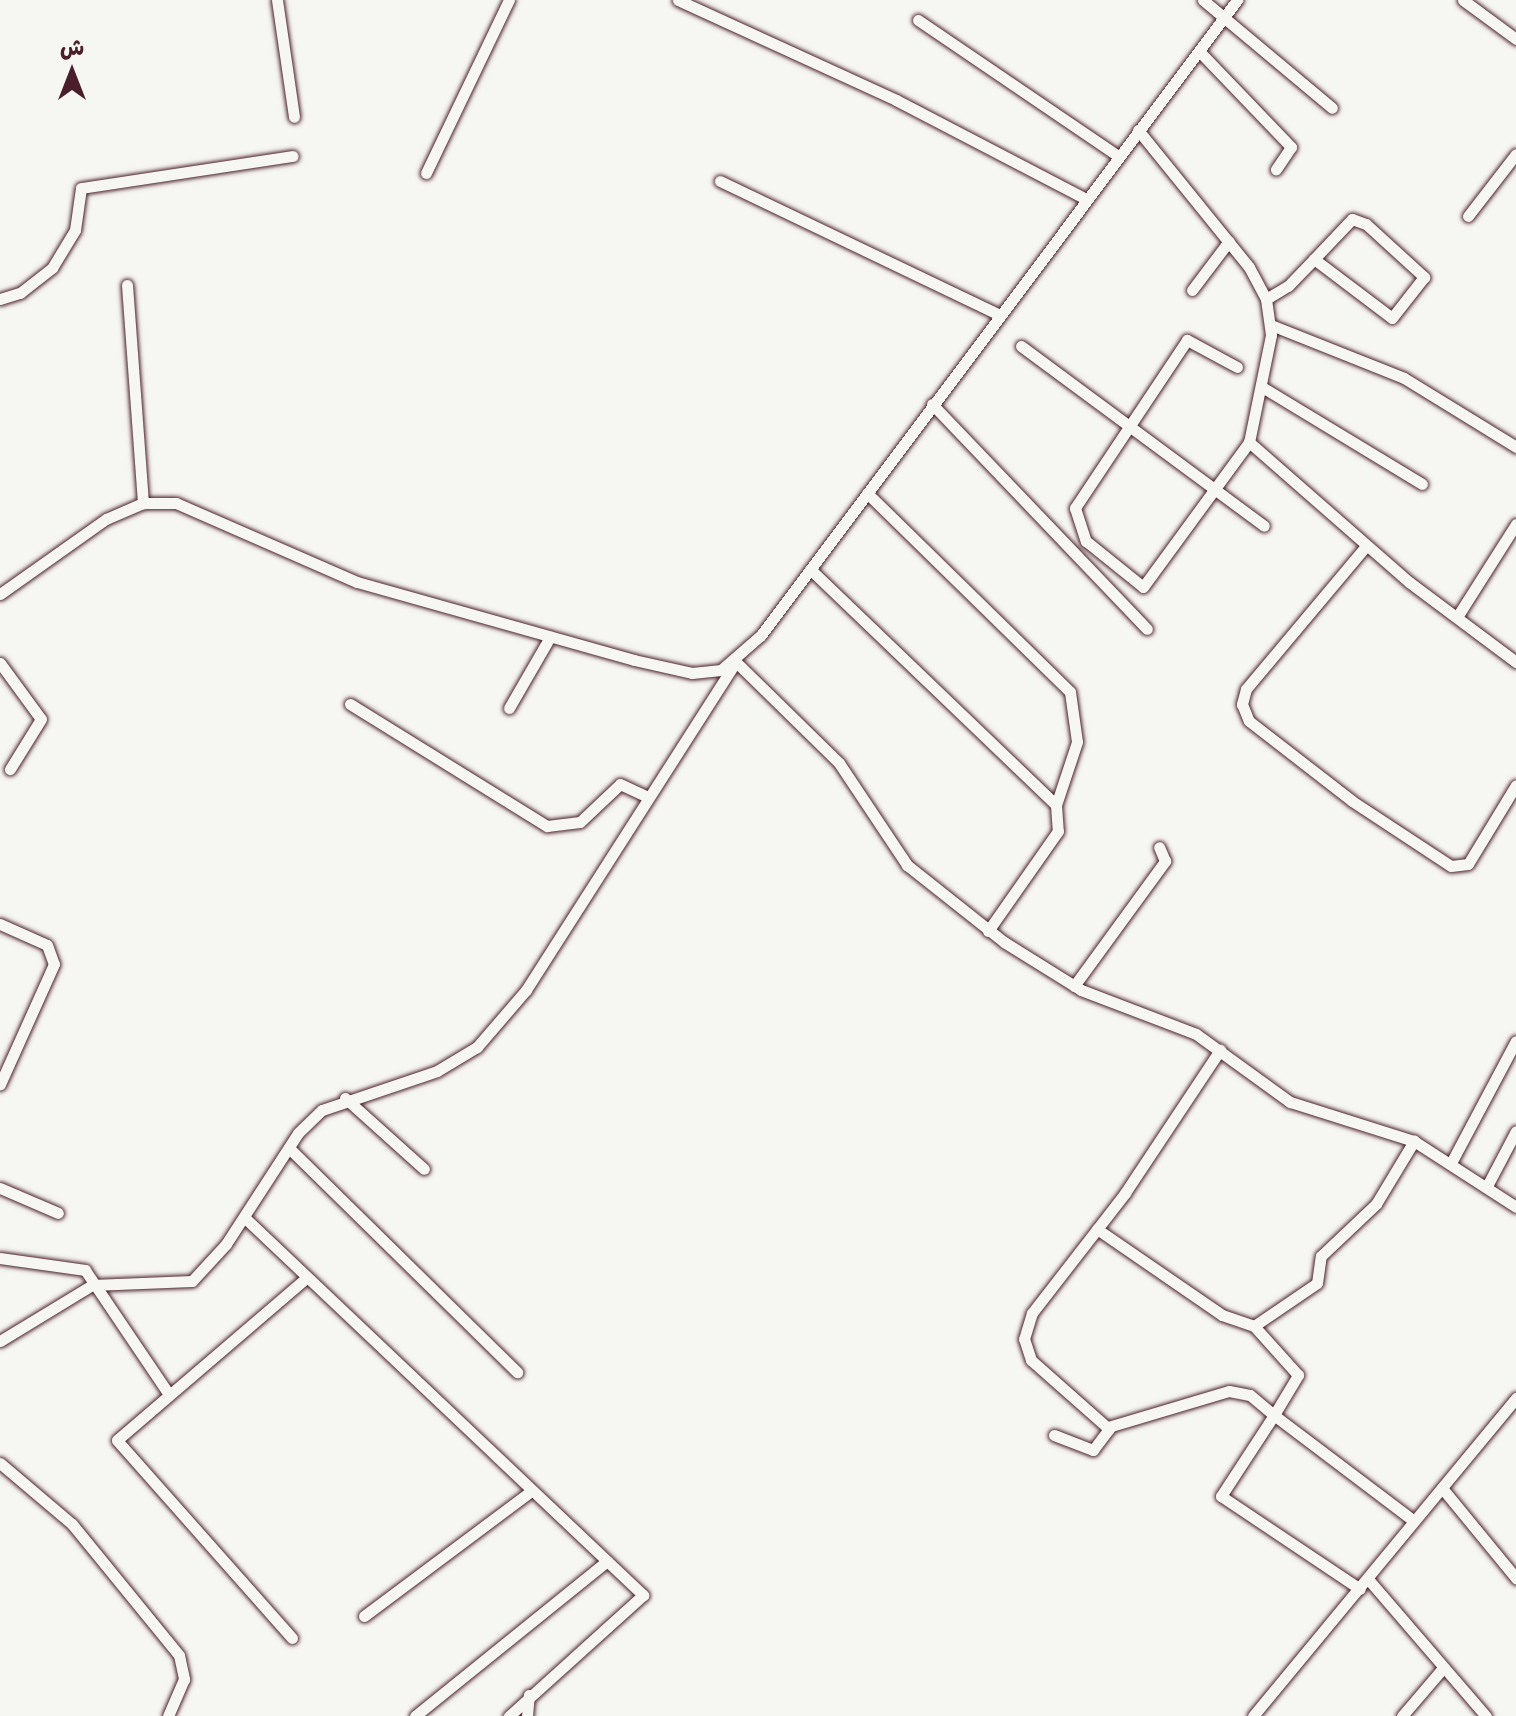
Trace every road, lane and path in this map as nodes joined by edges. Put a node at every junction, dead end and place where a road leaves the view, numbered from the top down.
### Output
1 (277, 0) edge
2 (509, 0) edge
3 (678, 0) edge
4 (1203, 0) edge
5 (1237, 0) edge
6 (1463, 0) edge
7 (1226, 15) junction
8 (918, 20) dead end
9 (1516, 39) edge
10 (1199, 51) junction
11 (1332, 108) dead end
12 (294, 117) dead end
13 (1138, 130) junction
14 (1516, 154) edge
15 (293, 156) dead end
16 (1118, 156) junction
17 (1276, 169) dead end
18 (426, 173) dead end
19 (720, 181) dead end
20 (1086, 199) junction
21 (1468, 216) dead end
22 (1229, 241) junction
23 (1314, 259) junction
24 (127, 285) dead end
25 (1192, 290) dead end
26 (0, 299) edge
27 (1266, 299) junction
28 (1000, 315) junction
29 (1271, 325) junction
30 (1021, 346) dead end
31 (1237, 367) dead end
32 (1262, 387) junction
33 (932, 404) junction
34 (1127, 427) junction
35 (1249, 442) junction
36 (1516, 447) edge
37 (1422, 484) dead end
38 (1213, 490) junction
39 (867, 493) junction
40 (143, 503) junction
41 (1516, 524) edge
42 (1264, 526) dead end
43 (1366, 546) junction
44 (810, 569) junction
45 (0, 594) edge
46 (1457, 617) junction
47 (1147, 629) dead end
48 (550, 637) junction
49 (736, 662) junction
50 (1516, 662) edge
51 (0, 663) edge
52 (350, 704) dead end
53 (509, 708) dead end
54 (10, 769) dead end
55 (1516, 785) edge
56 (646, 796) junction
57 (1056, 805) junction
58 (1159, 847) dead end
59 (0, 924) edge
60 (988, 931) junction
61 (1074, 986) junction
62 (1516, 1041) edge
63 (1220, 1050) junction
64 (1512, 1058) edge
65 (0, 1084) edge
66 (345, 1098) junction
67 (1516, 1131) edge
68 (1414, 1141) junction
69 (289, 1148) junction
70 (1451, 1163) junction
71 (424, 1169) dead end
72 (1487, 1186) junction
73 (0, 1188) edge
74 (1516, 1207) edge
75 (58, 1213) dead end
76 (244, 1217) junction
77 (1097, 1229) junction
78 (0, 1258) edge
79 (307, 1277) junction
80 (92, 1285) junction
81 (1254, 1326) junction
82 (0, 1341) edge
83 (517, 1372) dead end
84 (168, 1393) junction
85 (1516, 1398) edge
86 (1274, 1415) junction
87 (1108, 1427) junction
88 (1054, 1435) dead end
89 (0, 1463) edge
90 (1442, 1488) junction
91 (531, 1491) junction
92 (1414, 1521) junction
93 (607, 1561) junction
94 (1516, 1578) edge
95 (1364, 1584) junction
96 (364, 1616) dead end
97 (292, 1638) dead end
98 (1443, 1668) junction
99 (529, 1695) junction
100 (168, 1716) edge
101 (415, 1716) edge
102 (509, 1716) edge
103 (527, 1716) edge
104 (1253, 1716) edge
105 (1402, 1716) edge
106 (1486, 1716) edge

1 - 12 street
2 - 18 street
3 - 20 street
4 - 7 street
5 - 7 street
6 - 9 street
7 - 10 street
7 - 11 street
8 - 16 street
10 - 13 street
10 - 17 street
13 - 16 street
13 - 22 street
14 - 21 street
15 - 26 street
16 - 20 street
19 - 28 street
20 - 28 street
22 - 25 street
22 - 27 street
23 - 23 street
23 - 27 street
24 - 40 street
27 - 29 street
28 - 33 street
29 - 32 street
29 - 36 street
30 - 34 street
31 - 34 street
32 - 35 street
32 - 37 street
33 - 39 street
33 - 47 street
34 - 38 street
34 - 38 street
35 - 38 street
35 - 43 street
38 - 42 street
39 - 44 street
39 - 57 street
40 - 45 street
40 - 48 street
41 - 46 street
43 - 46 street
43 - 55 street
44 - 49 street
44 - 57 street
46 - 50 street
48 - 49 street
48 - 53 street
49 - 56 street
49 - 60 street
51 - 54 street
52 - 56 street
56 - 66 street
57 - 60 street
58 - 61 street
59 - 65 street
60 - 61 street
61 - 63 street
62 - 64 street
63 - 68 street
63 - 77 street
64 - 70 street
66 - 69 street
66 - 71 street
67 - 72 street
68 - 70 street
68 - 81 street
69 - 76 street
69 - 83 street
70 - 72 street
72 - 74 street
73 - 75 street
76 - 79 street
76 - 80 street
77 - 81 street
77 - 87 street
78 - 80 street
79 - 84 street
79 - 91 street
80 - 82 street
80 - 84 street
81 - 86 street
84 - 97 street
85 - 90 street
86 - 87 street
86 - 92 street
86 - 95 street
87 - 88 street
89 - 100 street
90 - 92 street
90 - 94 street
91 - 93 street
91 - 96 street
92 - 95 street
93 - 99 street
93 - 101 street
95 - 98 street
95 - 104 street
98 - 105 street
98 - 106 street
99 - 102 street
99 - 103 street

